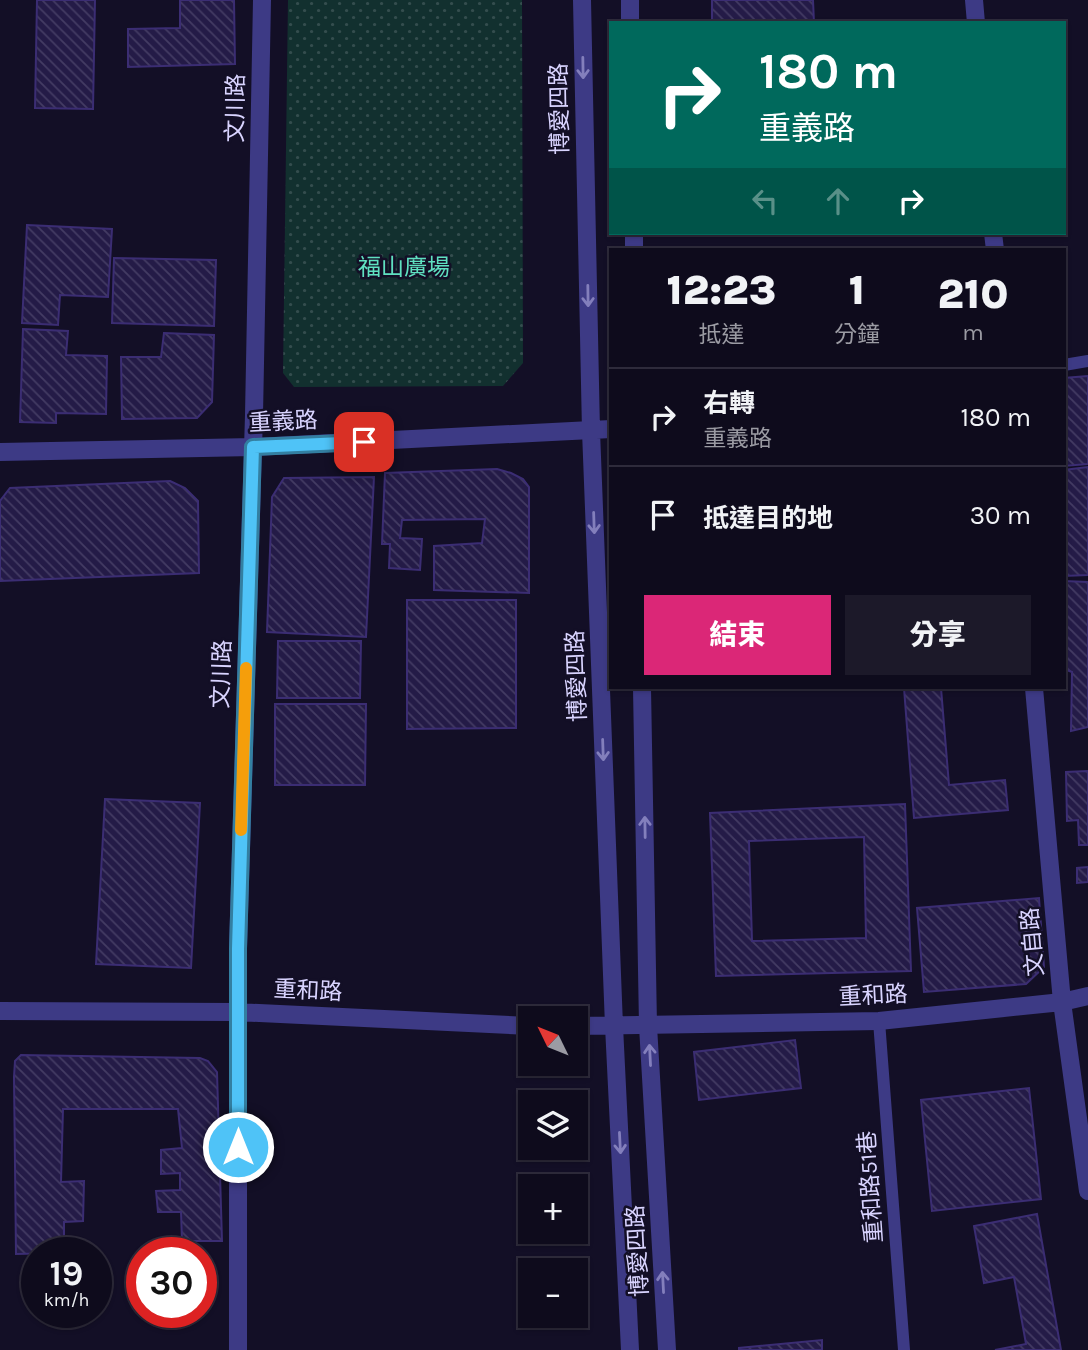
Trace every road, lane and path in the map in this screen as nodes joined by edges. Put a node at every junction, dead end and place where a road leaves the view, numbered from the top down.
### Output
1 (262, 0) edge
2 (582, 0) edge
3 (630, 0) edge
4 (974, 0) edge
5 (630, 21) edge
6 (976, 21) edge
7 (1088, 361) edge
8 (1066, 365) edge
9 (609, 429) edge
10 (590, 431) junction
11 (253, 447) junction
12 (0, 452) edge
13 (642, 689) edge
14 (1034, 689) edge
15 (1088, 996) edge
16 (1062, 1002) junction
17 (0, 1011) edge
18 (237, 1012) junction
19 (879, 1021) junction
20 (518, 1025) edge
21 (588, 1026) edge
22 (614, 1026) junction
23 (649, 1026) junction
24 (1088, 1191) edge
25 (237, 1350) edge
26 (630, 1350) edge
27 (667, 1350) edge
28 (904, 1350) edge

1 - 11 street, 文川路
2 -> 10 street, 博愛四路
3 - 5 street
4 - 6 street
7 - 8 lane
9 - 10 street, 重義路
10 - 11 street, 重義路
10 -> 22 street, 博愛四路
11 - 12 street, 重義路
11 - 18 street, 文川路
23 -> 13 street, 博愛四路
14 - 16 street, 文自路
15 - 16 street, 重和路
16 - 19 street, 重和路
16 - 24 street, 文自路
17 - 18 street, 重和路
18 - 20 street, 重和路
18 - 25 street, 文川路
19 - 23 street, 重和路
19 - 28 lane, 重和路51巷
21 - 22 street, 重和路
22 - 23 street, 重和路
22 -> 26 street, 博愛四路
27 -> 23 street, 博愛四路

